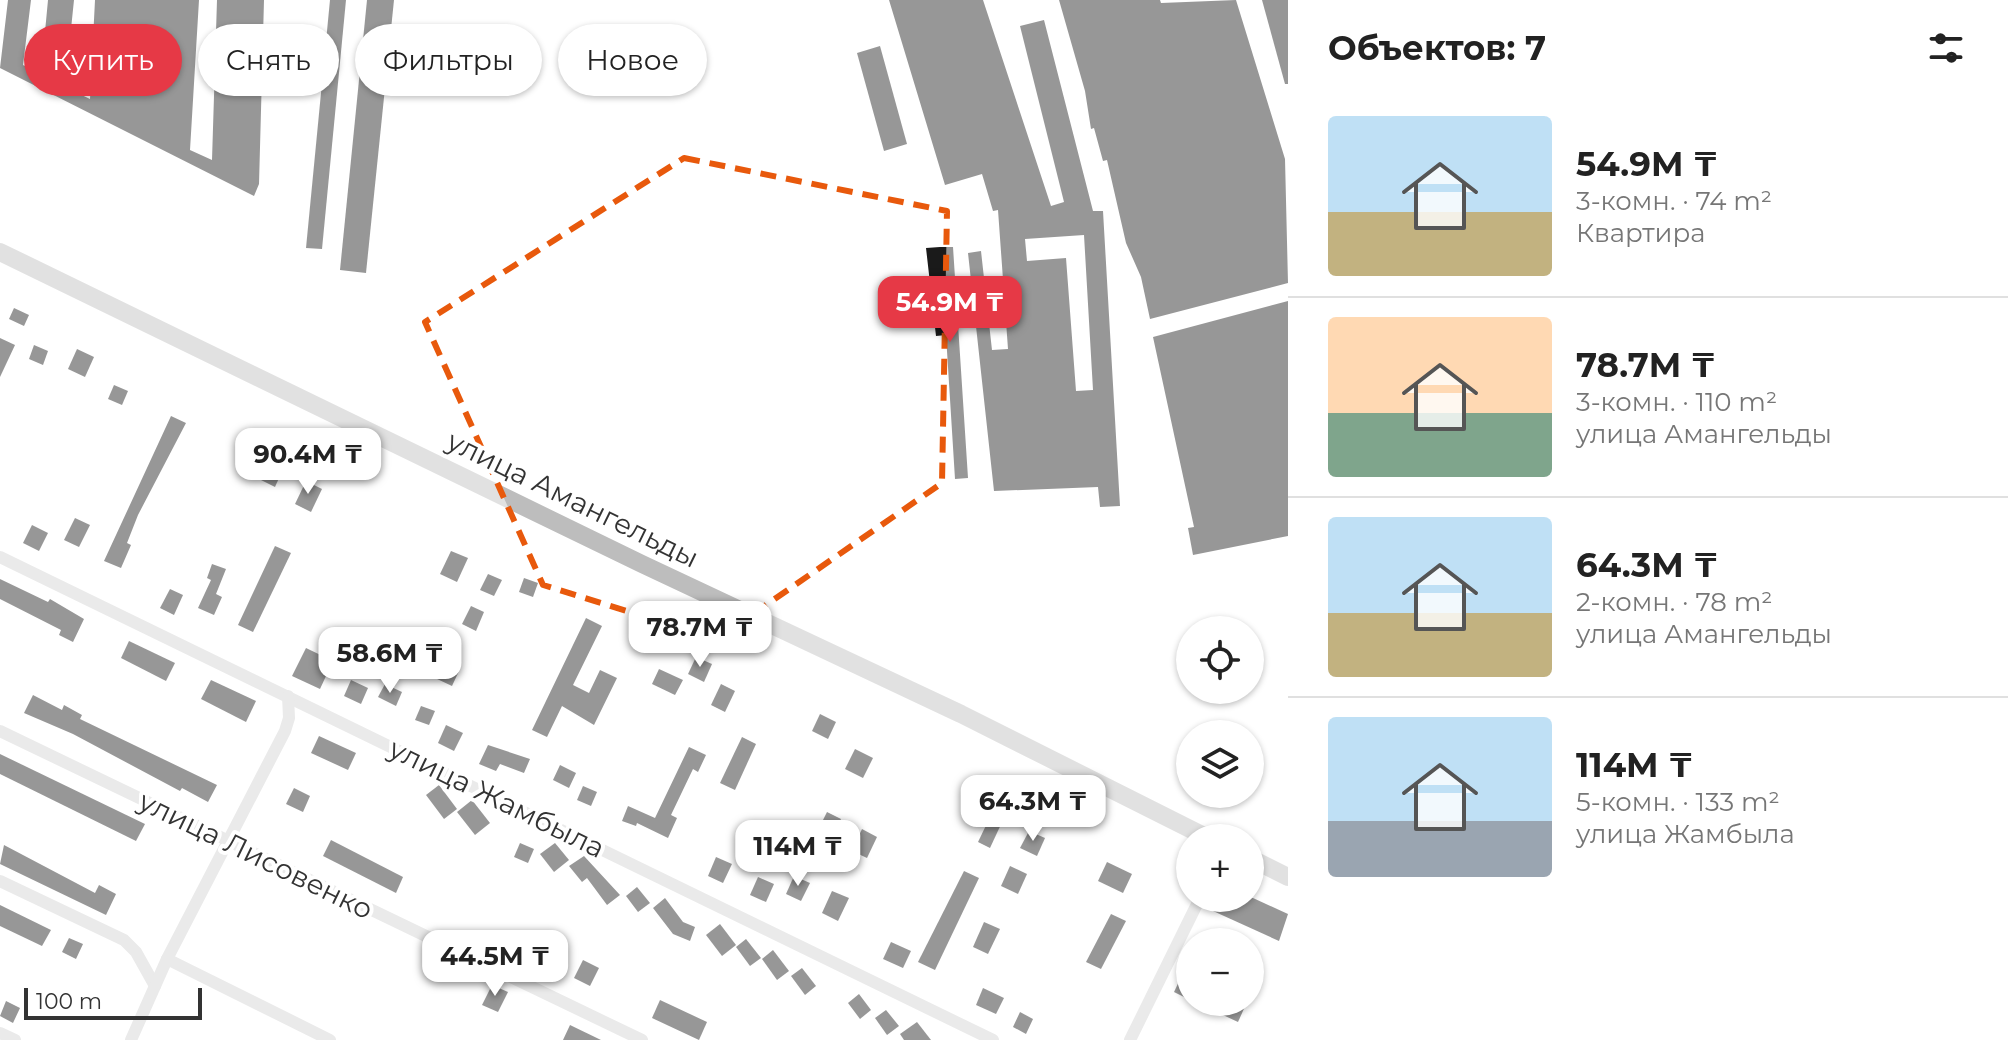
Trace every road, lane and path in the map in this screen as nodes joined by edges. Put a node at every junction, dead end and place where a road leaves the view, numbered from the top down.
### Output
1 (0, 252) edge
2 (0, 557) edge
3 (288, 696) junction
4 (0, 731) edge
5 (1180, 824) edge
6 (226, 841) junction
7 (1264, 865) edge
8 (1288, 877) edge
9 (0, 881) edge
10 (1193, 912) edge
11 (167, 959) junction
12 (155, 986) junction
13 (0, 1033) edge
14 (15, 1040) edge
15 (131, 1040) edge
16 (330, 1040) edge
17 (642, 1040) edge
18 (993, 1040) edge
19 (1130, 1040) edge

1 - 5 street, улица Амангельды
2 - 3 street, улица Жамбыла
3 - 6 street
3 - 18 street, улица Жамбыла
4 - 6 street, улица Лисовенко
6 - 11 street
6 - 17 street, улица Лисовенко
7 - 8 street
9 - 12 street
10 - 19 street
11 - 12 street
11 - 16 street
12 - 15 street
13 - 14 street

